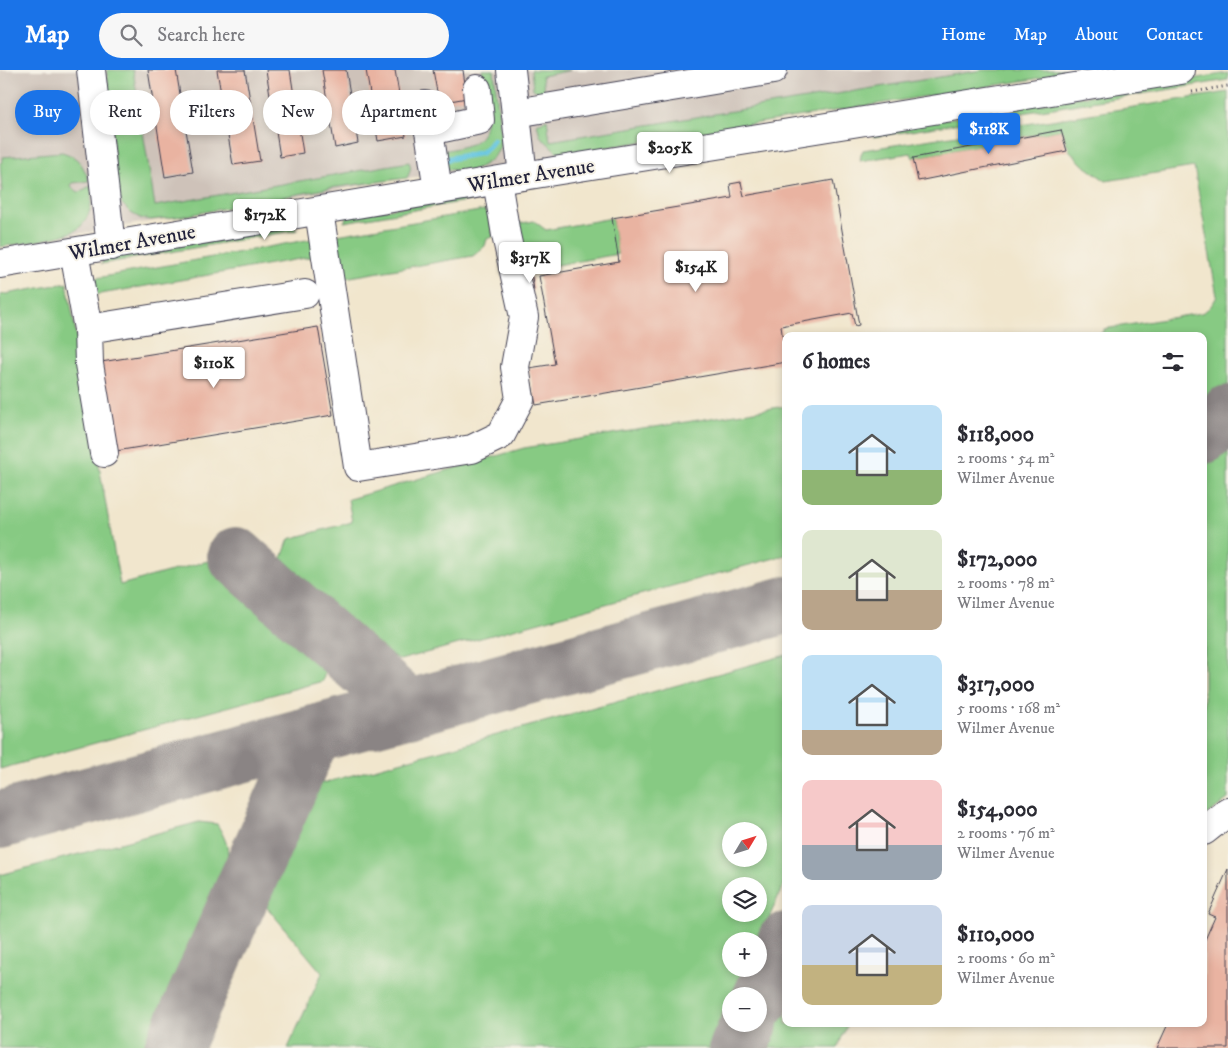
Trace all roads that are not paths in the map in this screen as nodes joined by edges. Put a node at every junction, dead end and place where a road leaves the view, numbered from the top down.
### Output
1 (91, 70) edge
2 (511, 70) edge
3 (773, 70) edge
4 (1182, 70) edge
5 (1106, 76) edge
6 (477, 88) dead end
7 (516, 112) junction
8 (523, 176) junction
9 (497, 180) junction
10 (438, 190) junction
11 (319, 210) junction
12 (112, 246) junction
13 (74, 252) junction
14 (0, 264) edge
15 (304, 294) dead end
16 (88, 329) junction
17 (104, 453) dead end
18 (1228, 812) edge
19 (1207, 829) edge

1 - 12 street
2 - 7 street
3 - 7 street
4 - 5 street, Wilmer Avenue
5 - 8 street, Wilmer Avenue
6 - 10 street
7 - 8 street
8 - 9 street, Wilmer Avenue
9 - 10 street, Wilmer Avenue
9 - 11 street
10 - 11 street, Wilmer Avenue
11 - 12 street, Wilmer Avenue
12 - 13 street, Wilmer Avenue
13 - 14 street, Wilmer Avenue
13 - 16 street
15 - 16 street
16 - 17 street
18 - 19 street

